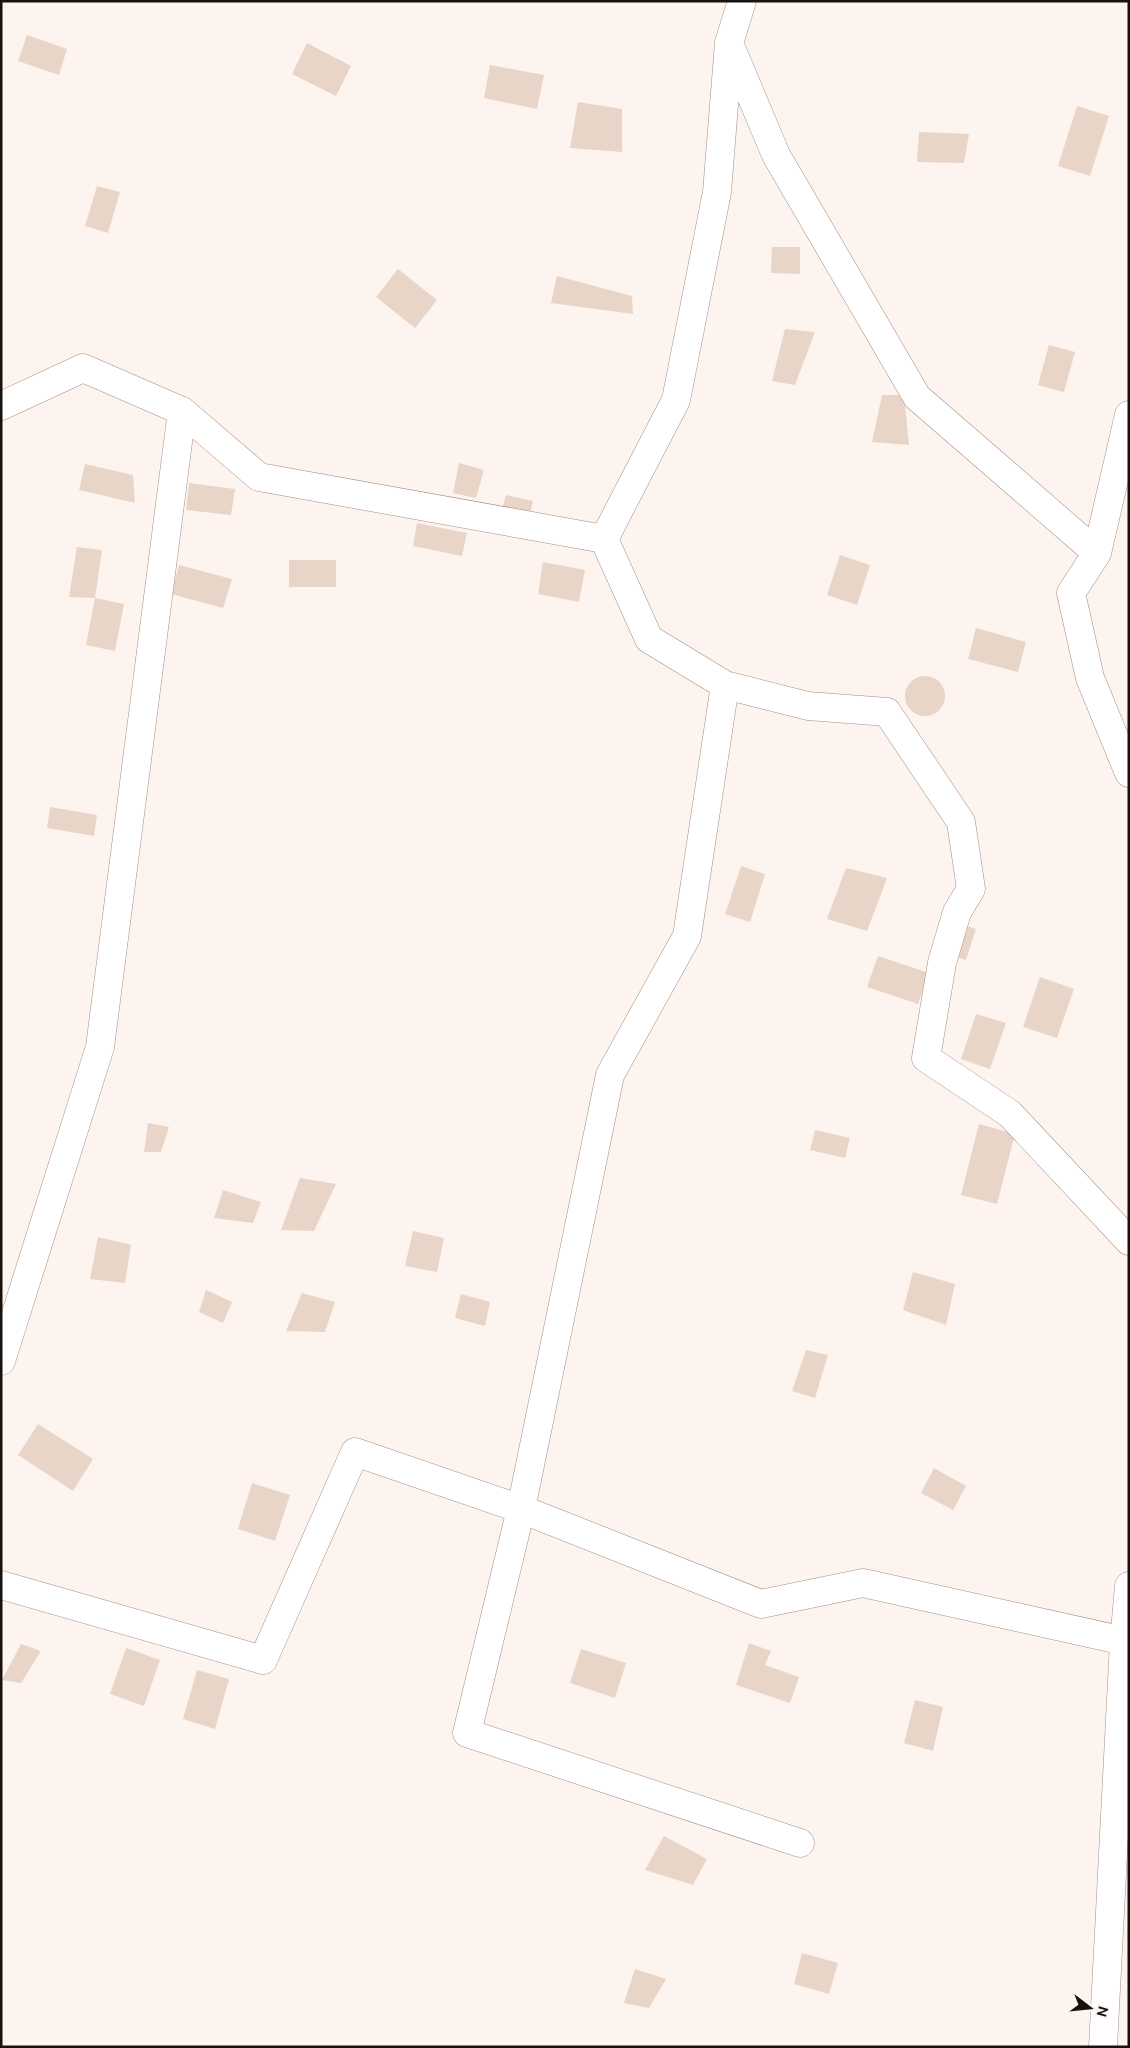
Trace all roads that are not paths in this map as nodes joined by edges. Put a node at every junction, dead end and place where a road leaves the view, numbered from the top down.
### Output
1 (742, 1) edge
2 (729, 43) junction
3 (1, 406) edge
4 (182, 411) junction
5 (1129, 415) edge
6 (604, 539) junction
7 (1097, 553) junction
8 (725, 685) junction
9 (1129, 773) edge
10 (1129, 1241) edge
11 (1, 1361) edge
12 (521, 1509) junction
13 (1, 1584) edge
14 (1129, 1586) edge
15 (1126, 1642) edge
16 (800, 1843) dead end
17 (1103, 2047) edge

1 - 2 street
2 - 6 street
2 - 7 street
3 - 4 street
4 - 6 street
4 - 11 street
5 - 7 street
6 - 8 street
7 - 9 street
8 - 10 street
8 - 12 street
12 - 13 street
12 - 15 street
12 - 16 street
14 - 15 street
15 - 17 street

